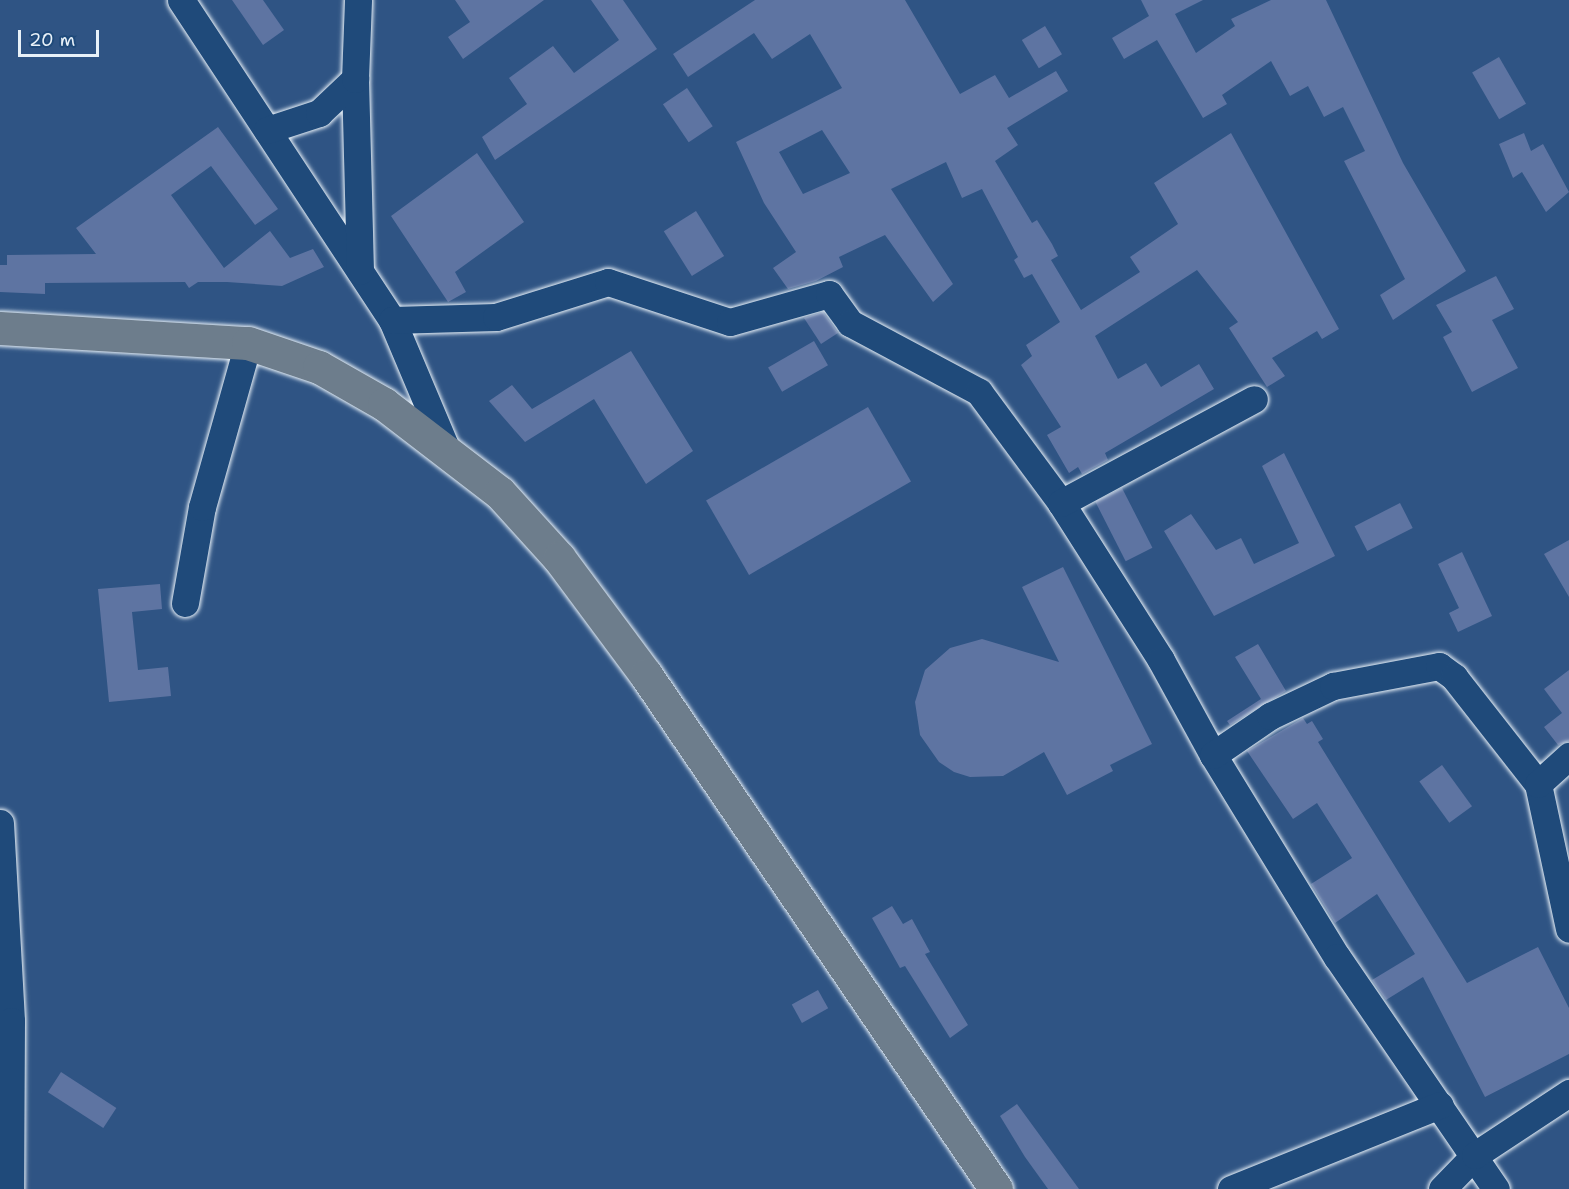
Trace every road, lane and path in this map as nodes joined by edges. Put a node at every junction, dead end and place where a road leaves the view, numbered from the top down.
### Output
1 (181, 0) edge
2 (358, 0) edge
3 (355, 79) junction
4 (267, 130) junction
5 (360, 271) junction
6 (392, 320) junction
7 (0, 328) edge
8 (248, 343) junction
9 (1254, 399) dead end
10 (447, 450) junction
11 (1060, 503) junction
12 (185, 603) dead end
13 (1213, 755) junction
14 (1569, 756) edge
15 (1538, 784) junction
16 (0, 823) edge
17 (1569, 927) edge
18 (1569, 1093) edge
19 (1440, 1105) junction
20 (1475, 1155) junction
21 (10, 1189) edge
22 (996, 1189) edge
23 (1231, 1189) edge
24 (1442, 1189) edge
25 (1496, 1189) edge

1 - 4 street
2 - 3 street
3 - 4 street
3 - 5 street
4 - 5 street
5 - 6 street
6 - 10 street
6 - 11 street
7 - 8 highway
8 - 10 highway
8 - 12 street
9 - 11 street
10 - 22 highway
11 - 13 street
13 - 15 street
13 - 19 street
14 - 15 street
15 - 17 street
16 - 21 street
18 - 20 street
19 - 20 street
19 - 23 street
20 - 24 street
20 - 25 street

